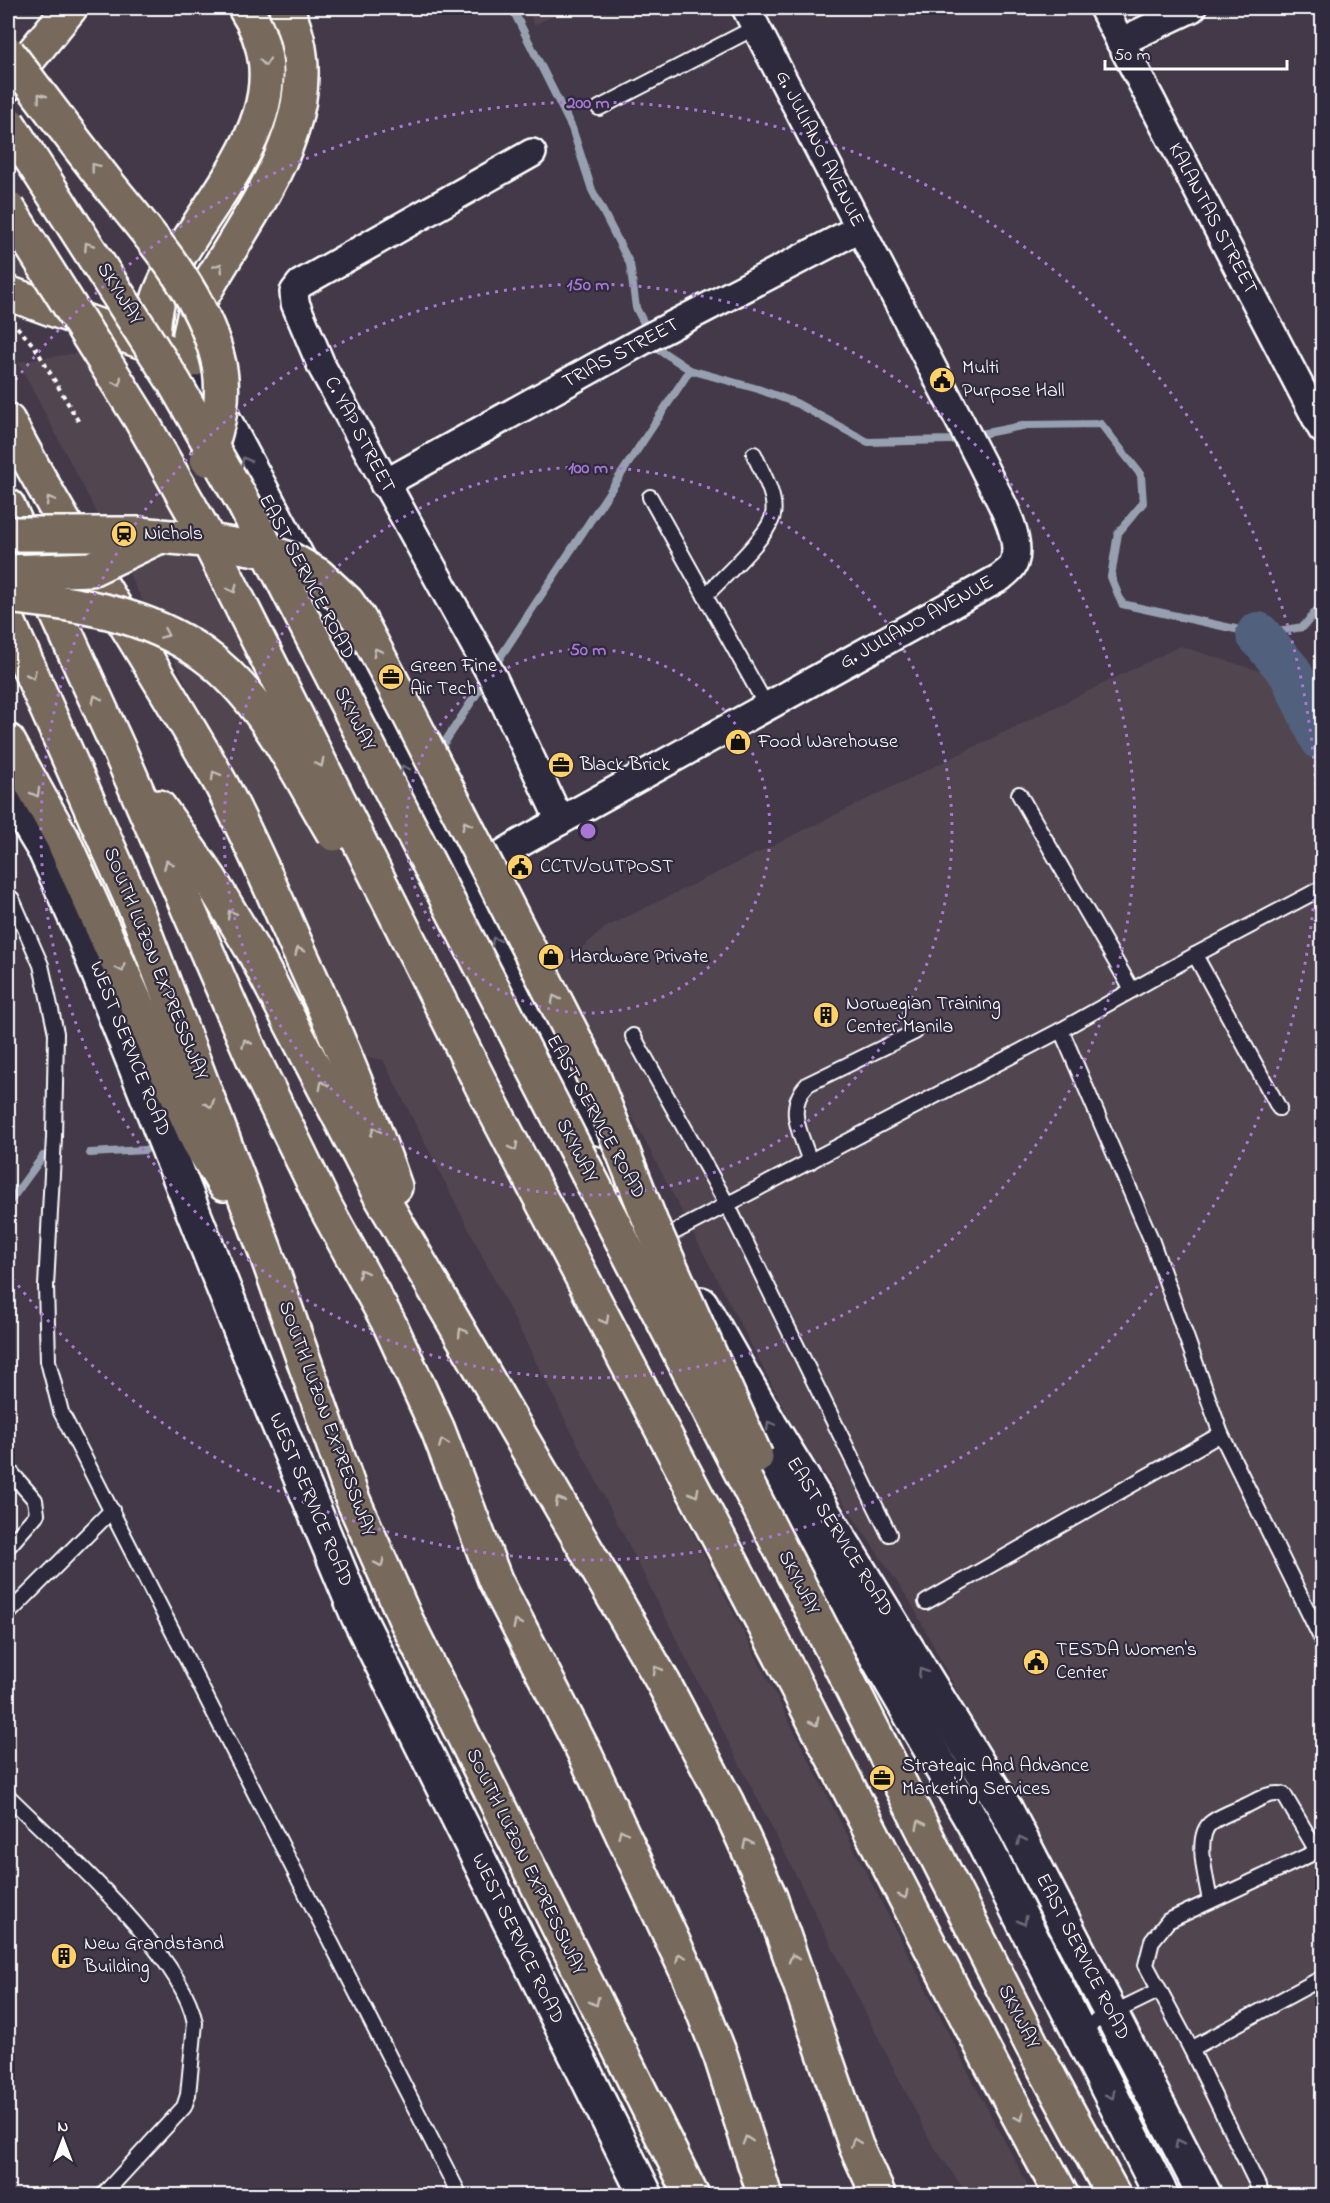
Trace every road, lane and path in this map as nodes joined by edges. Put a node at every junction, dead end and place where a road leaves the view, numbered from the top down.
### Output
1 (245, 8) edge
2 (286, 8) edge
3 (1103, 8) edge
4 (1192, 8) edge
5 (68, 9) edge
6 (751, 17) edge
7 (1120, 42) junction
8 (8, 53) edge
9 (8, 84) edge
10 (599, 108) dead end
11 (8, 123) edge
12 (532, 153) dead end
13 (8, 208) edge
14 (860, 228) junction
15 (8, 310) edge
16 (153, 344) junction
17 (192, 360) junction
18 (8, 422) edge
19 (80, 424) dead end
20 (1323, 429) edge
21 (754, 454) dead end
22 (384, 484) junction
23 (650, 497) dead end
24 (8, 506) edge
25 (8, 534) edge
26 (8, 572) edge
27 (8, 596) edge
28 (705, 596) junction
29 (8, 621) edge
30 (766, 707) junction
31 (8, 741) edge
32 (120, 752) junction
33 (8, 790) edge
34 (1020, 794) dead end
35 (560, 821) junction
36 (447, 888) junction
37 (1323, 888) edge
38 (8, 896) edge
39 (1195, 955) junction
40 (1132, 990) junction
41 (1061, 1030) junction
42 (915, 1032) dead end
43 (633, 1036) dead end
44 (487, 1096) junction
45 (1279, 1108) dead end
46 (810, 1162) junction
47 (728, 1206) junction
48 (255, 1223) junction
49 (663, 1238) junction
50 (423, 1265) junction
51 (1221, 1434) junction
52 (8, 1469) edge
53 (112, 1510) junction
54 (889, 1534) dead end
55 (8, 1547) edge
56 (854, 1589) junction
57 (926, 1602) dead end
58 (8, 1614) edge
59 (1323, 1640) edge
60 (832, 1652) junction
61 (8, 1796) edge
62 (1320, 1850) edge
63 (1210, 1901) junction
64 (1323, 1978) edge
65 (1158, 1990) junction
66 (1111, 2013) junction
67 (1078, 2030) junction
68 (1191, 2049) junction
69 (102, 2196) edge
70 (460, 2196) edge
71 (645, 2196) edge
72 (692, 2196) edge
73 (765, 2196) edge
74 (879, 2196) edge
75 (1062, 2196) edge
76 (1114, 2196) edge
77 (1162, 2196) edge
78 (1205, 2196) edge
79 (1263, 2196) edge

1 -> 16 main road, EAST SERVICE ROAD
17 -> 2 main road, EAST SERVICE ROAD
3 - 7 street, KALANTAS STREET
4 - 7 street
5 - 9 main road
6 - 10 lane
6 - 14 street, G. JULIANO AVENUE
7 - 20 street, KALANTAS STREET
26 -> 8 main road, bridge
60 -> 11 main road, SKYWAY, bridge
12 - 22 street, C. YAP STREET
13 -> 44 main road, bridge
14 - 22 street, TRIAS STREET
14 - 30 street, G. JULIANO AVENUE
15 - 16 main road
15 - 19 path
16 - 17 main road
16 - 36 main road, EAST SERVICE ROAD
36 -> 17 main road, EAST SERVICE ROAD
50 -> 18 main road
21 - 28 lane
22 - 35 street, C. YAP STREET
23 - 28 lane
32 -> 24 main road
60 -> 25 main road, bridge
27 -> 44 main road, bridge
28 - 30 lane
29 -> 48 main road, SOUTH LUZON EXPRESSWAY
30 - 35 street, G. JULIANO AVENUE
31 -> 48 main road
50 -> 32 main road
73 -> 32 main road
33 - 71 main road, WEST SERVICE ROAD
34 - 40 lane
35 - 36 street, G. JULIANO AVENUE
49 -> 36 main road, EAST SERVICE ROAD
36 - 56 main road, EAST SERVICE ROAD
37 - 39 lane
38 - 53 lane
39 - 40 lane
39 - 45 lane
40 - 41 lane
41 - 46 lane
41 - 51 lane
42 - 46 lane
43 - 47 lane
44 -> 75 main road
46 - 47 lane
47 - 49 lane
47 - 54 lane
48 -> 72 main road, SOUTH LUZON EXPRESSWAY
56 -> 49 main road, EAST SERVICE ROAD
74 -> 50 main road
51 - 57 lane
51 - 59 lane
52 - 55 lane
53 - 58 lane
53 - 70 lane
66 -> 56 main road, EAST SERVICE ROAD
56 -> 67 main road, EAST SERVICE ROAD
76 -> 60 main road, SKYWAY
61 - 69 lane
62 - 63 lane
62 - 63 lane
63 - 65 lane
64 - 68 lane
65 - 66 lane
65 - 68 lane
66 - 67 lane
78 -> 66 main road, EAST SERVICE ROAD
67 -> 77 main road, EAST SERVICE ROAD
68 - 79 lane

